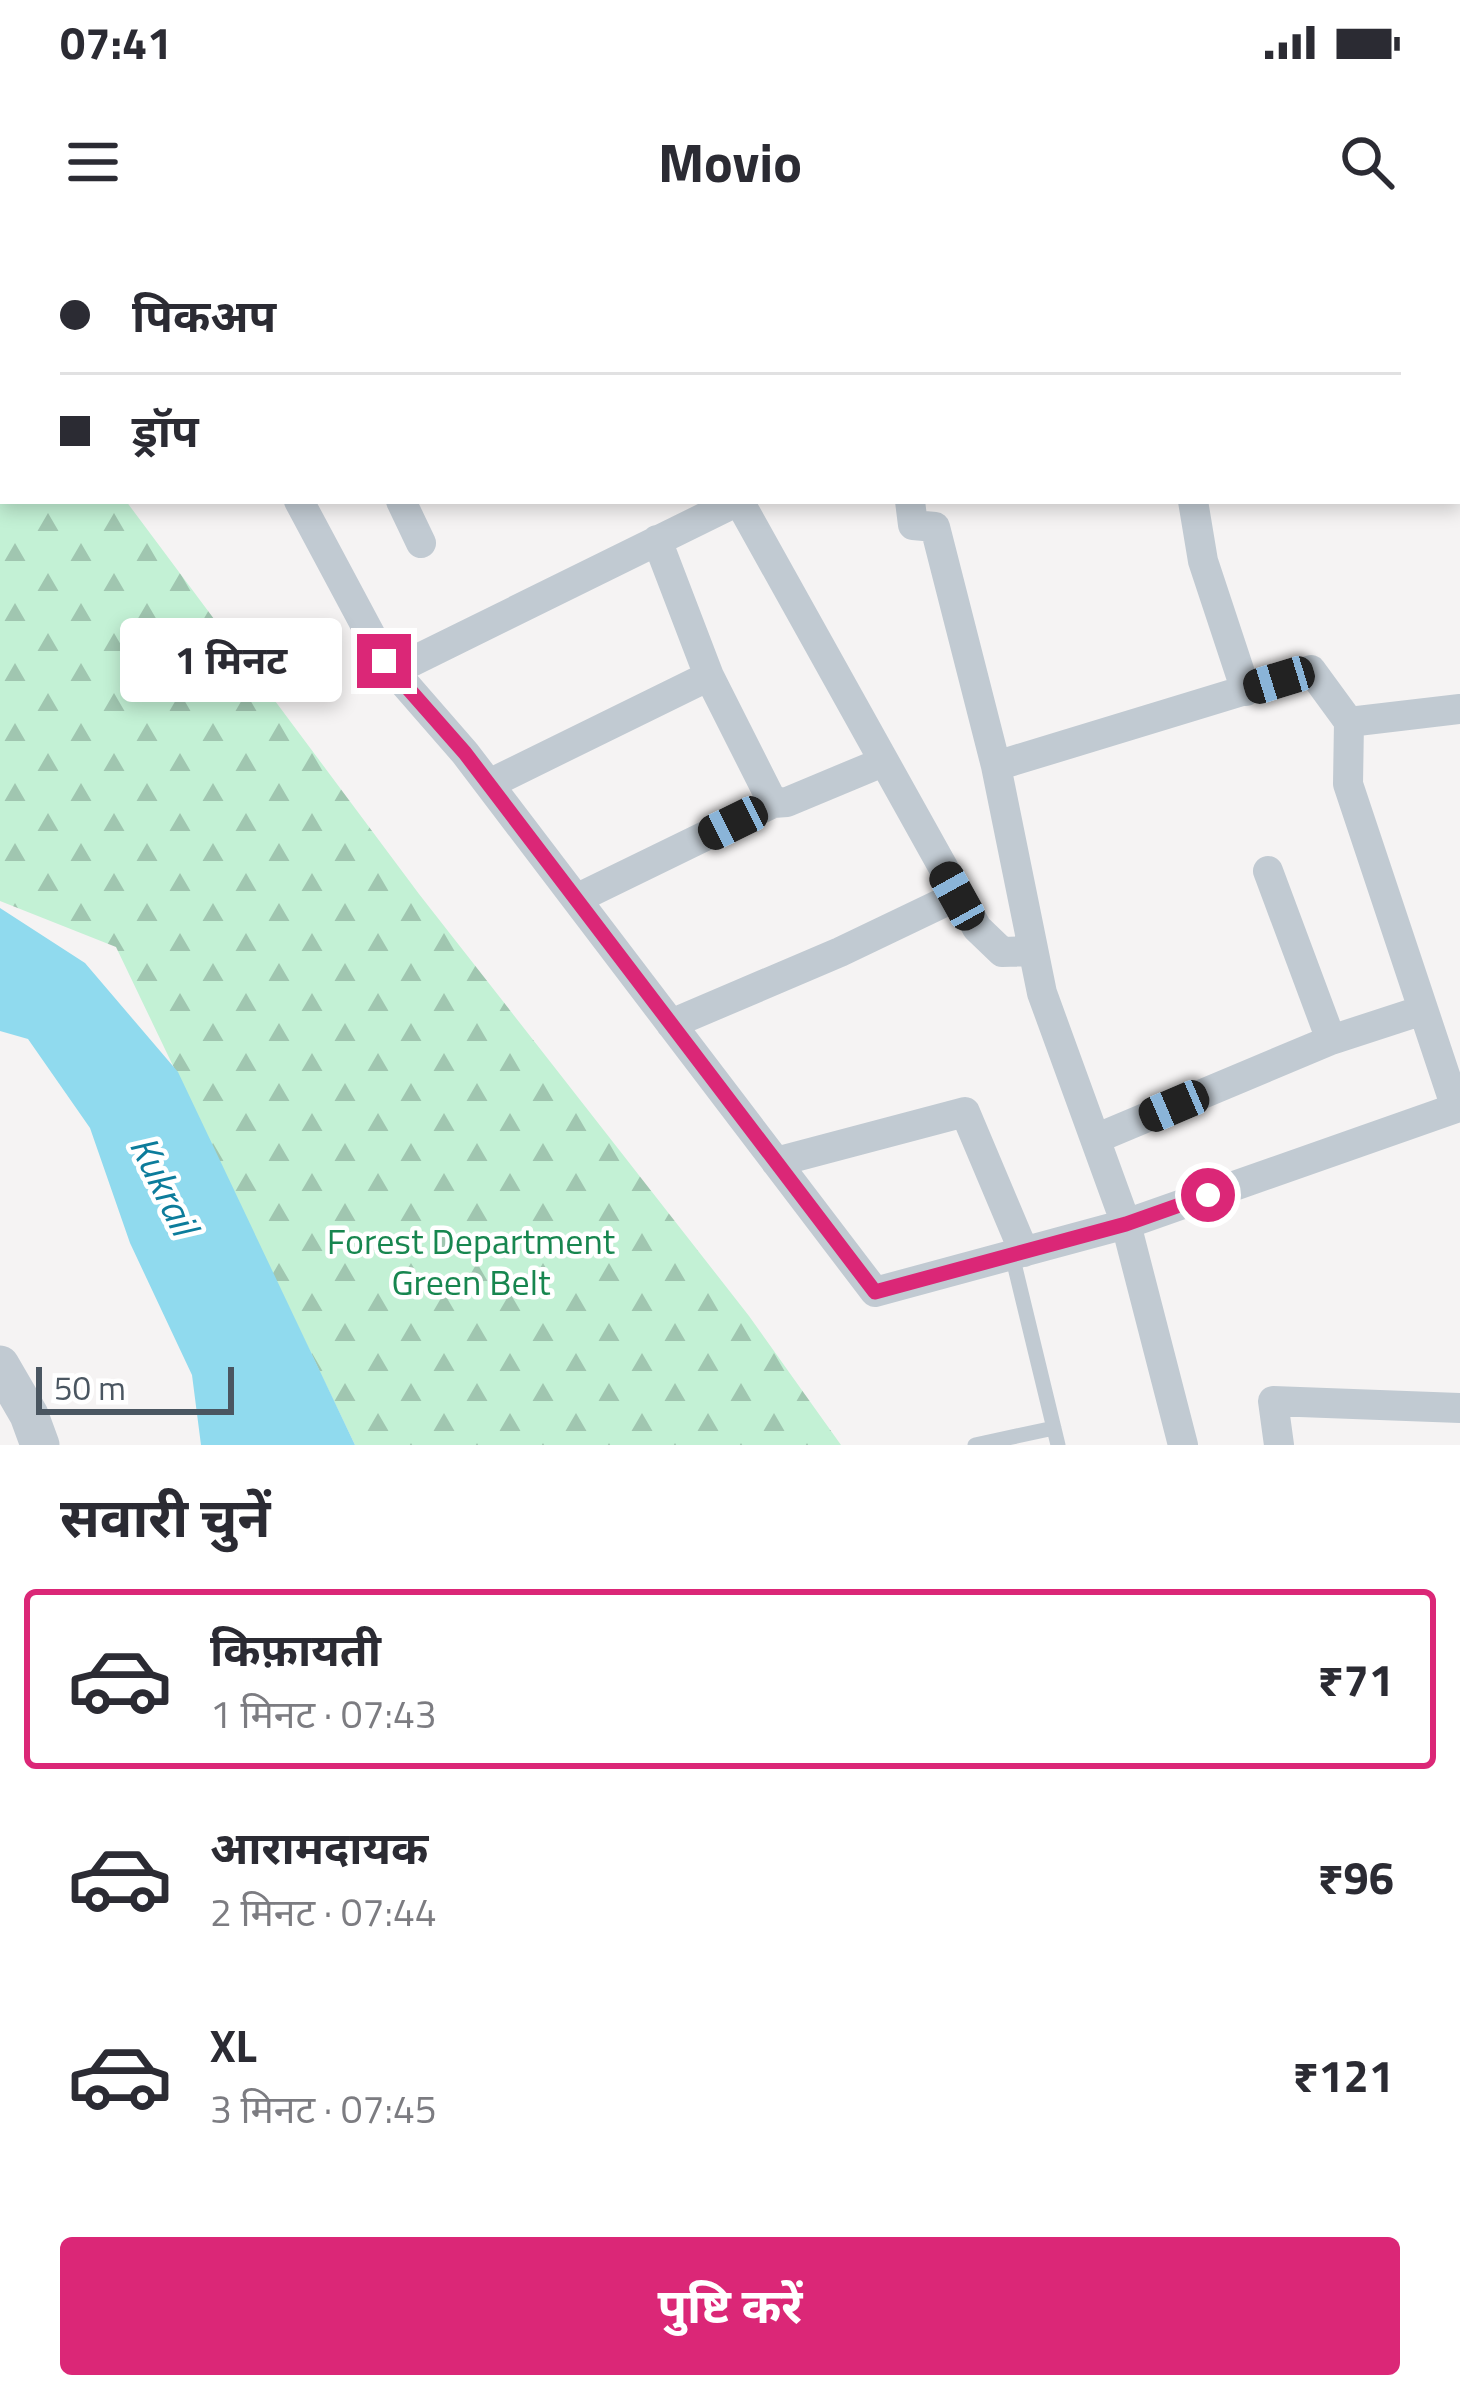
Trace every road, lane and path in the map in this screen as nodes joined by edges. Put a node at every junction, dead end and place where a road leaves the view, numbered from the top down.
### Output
1 (301, 504) edge
2 (402, 504) edge
3 (733, 504) edge
4 (741, 504) edge
5 (910, 504) edge
6 (1194, 504) edge
7 (657, 540) junction
8 (421, 543) dead end
9 (393, 671) junction
10 (709, 676) junction
11 (1246, 691) junction
12 (1460, 710) edge
13 (1349, 722) junction
14 (883, 762) junction
15 (996, 766) junction
16 (489, 784) junction
17 (772, 803) junction
18 (1268, 871) dead end
19 (957, 896) junction
20 (576, 899) junction
21 (1033, 951) junction
22 (1423, 1010) junction
23 (671, 1024) junction
24 (1331, 1040) junction
25 (1458, 1105) edge
26 (1095, 1139) junction
27 (776, 1162) junction
28 (1126, 1224) junction
29 (1018, 1254) junction
30 (0, 1365) edge
31 (1460, 1408) edge
32 (1056, 1437) edge
33 (40, 1445) edge
34 (979, 1445) edge
35 (1183, 1445) edge
36 (1279, 1445) edge

1 - 9 street
2 - 8 street
3 - 7 street
4 - 14 street
5 - 15 street
6 - 11 street
7 - 9 street
7 - 10 street
9 - 16 street
10 - 16 street
10 - 17 street
11 - 13 street
11 - 15 street
12 - 13 street
13 - 22 street
14 - 17 street
14 - 19 street
15 - 21 street
16 - 20 street
17 - 20 street
18 - 24 street
19 - 21 street
19 - 23 street
20 - 23 street
21 - 26 street
22 - 24 street
22 - 25 street
23 - 27 street
24 - 26 street
25 - 28 street
26 - 28 street
27 - 29 street
27 - 29 street
28 - 29 street
28 - 35 street
29 - 32 lane
30 - 33 street
31 - 36 street
32 - 34 lane

